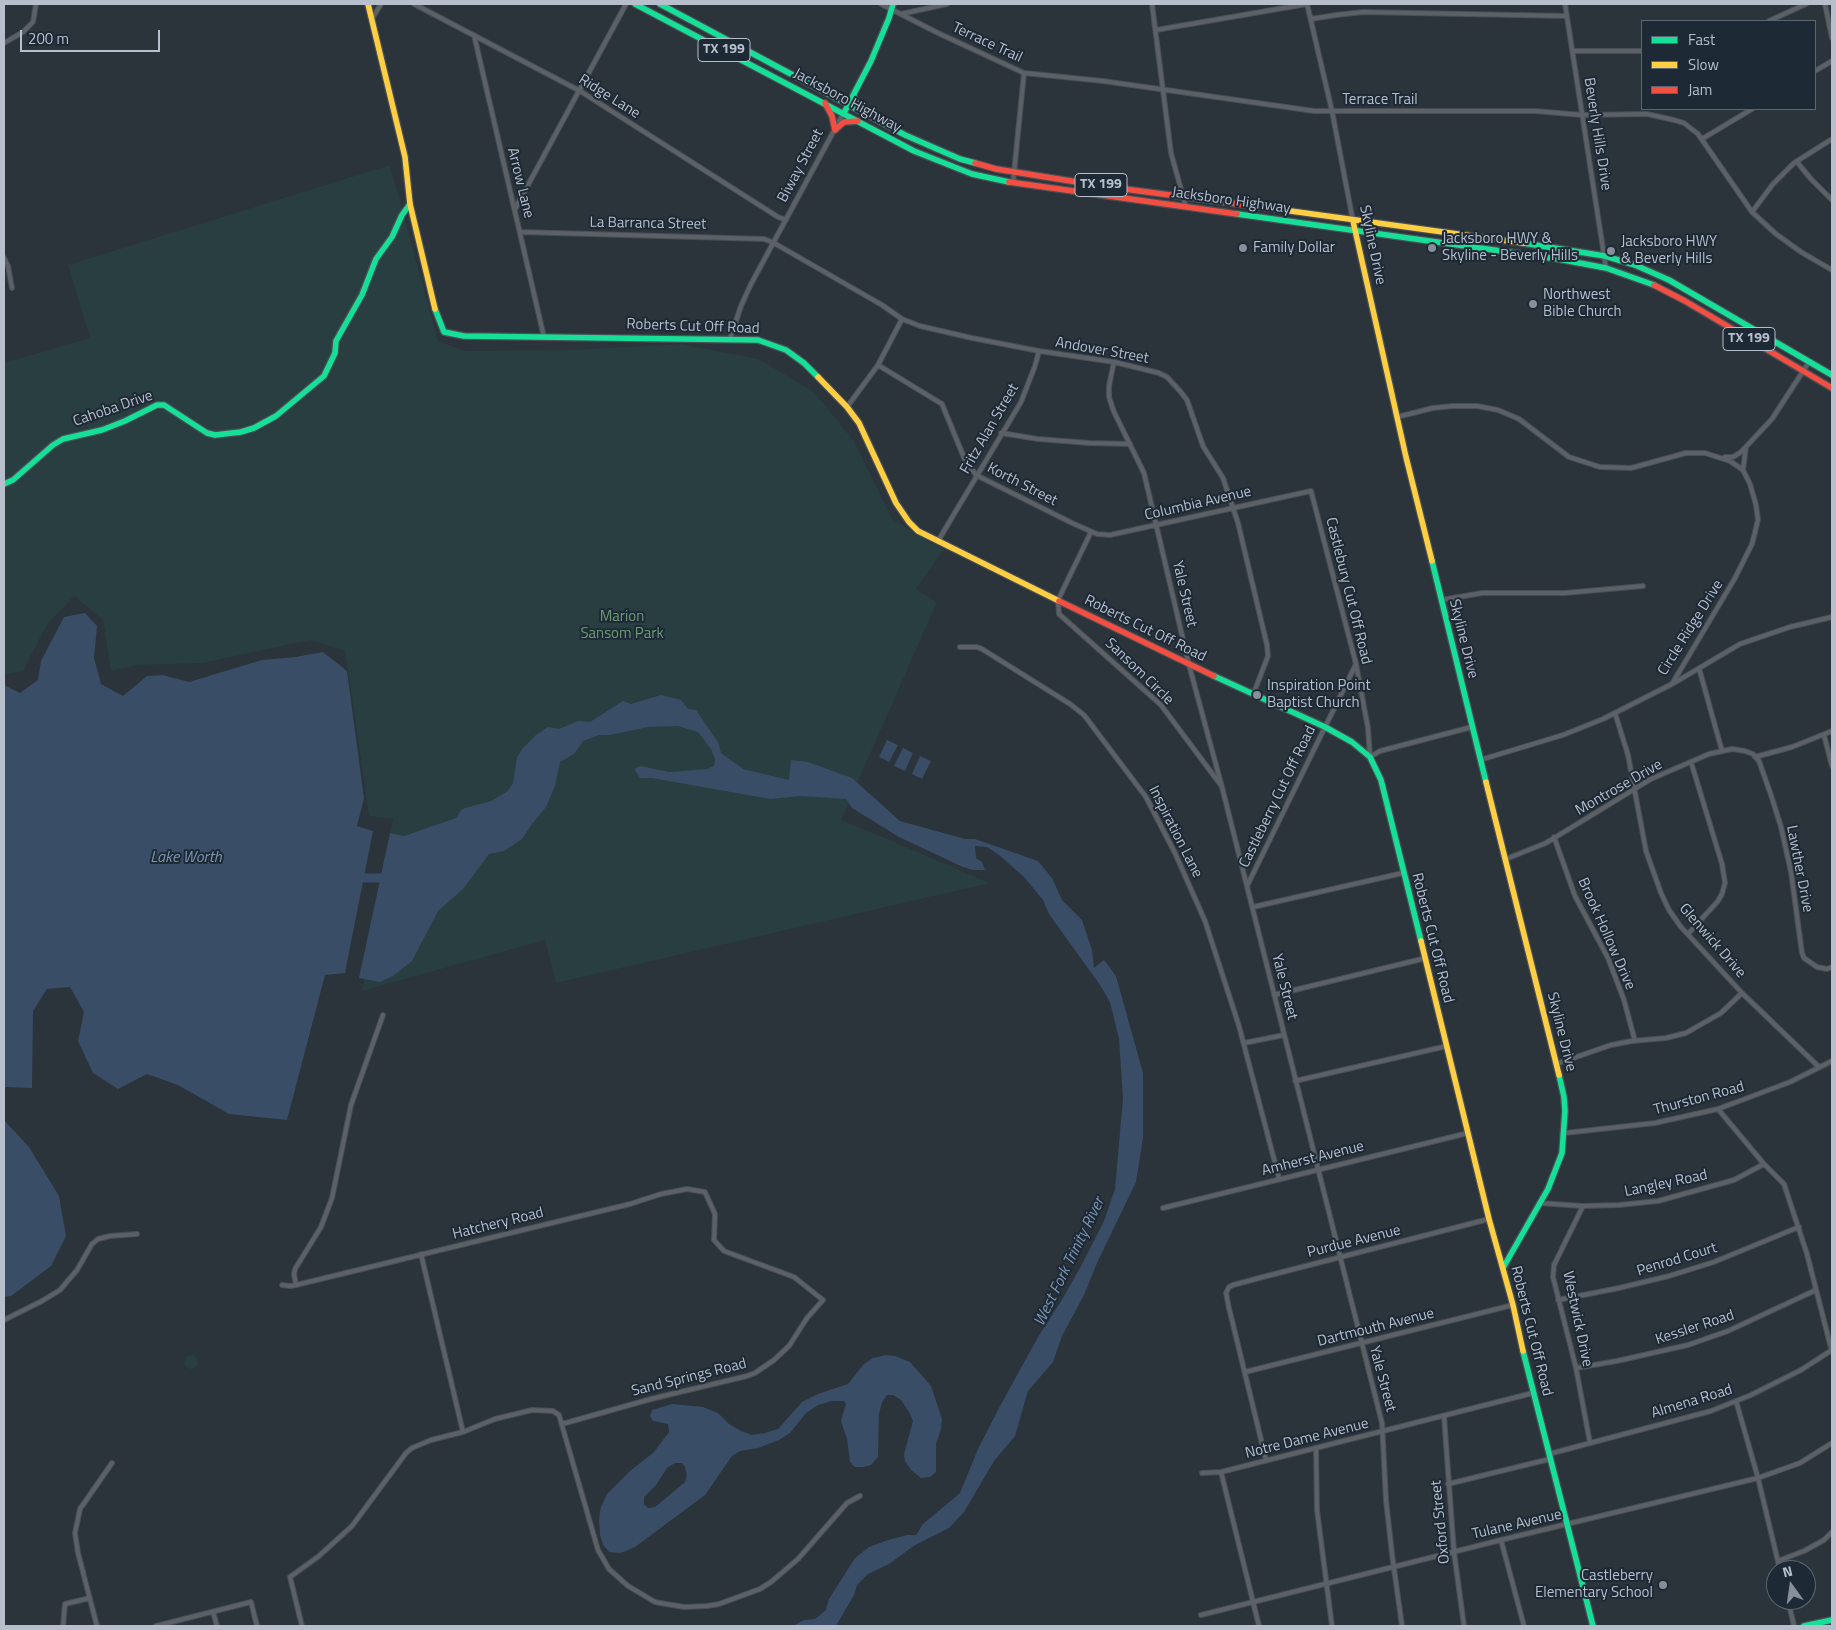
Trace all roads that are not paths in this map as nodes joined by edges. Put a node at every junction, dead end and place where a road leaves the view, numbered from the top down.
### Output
1 (36, 4) edge
2 (368, 4) edge
3 (381, 4) edge
4 (414, 4) edge
5 (626, 4) edge
6 (635, 4) edge
7 (660, 4) edge
8 (881, 4) edge
9 (947, 4) edge
10 (1152, 4) edge
11 (1307, 4) edge
12 (1564, 4) edge
13 (1806, 4) edge
14 (1825, 4) edge
15 (893, 7) edge
16 (901, 14) junction
17 (1567, 16) junction
18 (372, 19) junction
19 (1311, 19) junction
20 (1771, 20) edge
21 (1156, 30) junction
22 (474, 35) junction
23 (1832, 38) edge
24 (4, 43) edge
25 (1573, 51) junction
26 (1641, 51) edge
27 (1832, 61) edge
28 (770, 63) junction
29 (1816, 70) edge
30 (765, 72) junction
31 (1024, 72) junction
32 (1164, 89) junction
33 (580, 91) junction
34 (854, 96) junction
35 (824, 102) junction
36 (848, 105) junction
37 (1750, 110) edge
38 (1332, 111) junction
39 (844, 113) junction
40 (863, 113) junction
41 (1582, 114) junction
42 (859, 121) junction
43 (835, 130) junction
44 (1702, 139) junction
45 (1832, 139) edge
46 (1797, 162) junction
47 (1015, 172) junction
48 (1013, 183) junction
49 (1112, 186) junction
50 (1110, 196) junction
51 (1183, 197) junction
52 (1832, 200) edge
53 (410, 204) junction
54 (1186, 207) junction
55 (515, 209) junction
56 (1752, 212) junction
57 (786, 220) junction
58 (1353, 221) junction
59 (521, 232) junction
60 (1356, 232) junction
61 (1486, 238) junction
62 (774, 243) junction
63 (1484, 250) junction
64 (1604, 256) junction
65 (4, 258) edge
66 (1606, 268) junction
67 (1832, 270) edge
68 (12, 288) dead end
69 (902, 319) junction
70 (544, 337) junction
71 (730, 339) junction
72 (1039, 351) junction
73 (1114, 362) junction
74 (1809, 362) junction
75 (878, 365) junction
76 (1803, 371) junction
77 (1832, 375) edge
78 (1832, 388) edge
79 (847, 407) junction
80 (1397, 417) junction
81 (1001, 433) junction
82 (1130, 444) junction
83 (1746, 447) junction
84 (1723, 458) junction
85 (1743, 470) junction
86 (976, 475) junction
87 (4, 484) edge
88 (1311, 490) joint
89 (1233, 507) junction
90 (1157, 524) junction
91 (1090, 531) junction
92 (938, 541) junction
93 (1643, 586) dead end
94 (1058, 600) junction
95 (1441, 600) junction
96 (1832, 617) edge
97 (960, 647) dead end
98 (1356, 664) junction
99 (1189, 665) junction
100 (1699, 668) junction
101 (1672, 684) junction
102 (1252, 695) junction
103 (1614, 714) junction
104 (1325, 727) junction
105 (1472, 727) junction
106 (1832, 731) edge
107 (1824, 735) junction
108 (1722, 751) junction
109 (1370, 757) junction
110 (1755, 757) junction
111 (1480, 760) junction
112 (1691, 762) junction
113 (1832, 766) edge
114 (1222, 787) junction
115 (1635, 789) junction
116 (1554, 837) junction
117 (1506, 859) junction
118 (1403, 873) junction
119 (1247, 886) junction
120 (1252, 907) junction
121 (1688, 934) junction
122 (1426, 958) junction
123 (1832, 967) edge
124 (1742, 992) junction
125 (1274, 995) junction
126 (383, 1014) dead end
127 (1284, 1035) junction
128 (1635, 1041) junction
129 (1244, 1043) junction
130 (1446, 1046) junction
131 (1832, 1062) edge
132 (1556, 1064) junction
133 (1819, 1067) junction
134 (1295, 1081) junction
135 (1718, 1109) junction
136 (1468, 1133) junction
137 (1565, 1133) junction
138 (1764, 1164) junction
139 (1317, 1169) junction
140 (1279, 1178) junction
141 (705, 1192) joint
142 (1539, 1203) junction
143 (1583, 1206) junction
144 (1163, 1208) dead end
145 (1489, 1219) junction
146 (1798, 1226) junction
147 (137, 1234) dead end
148 (421, 1254) junction
149 (1340, 1257) junction
150 (1503, 1268) junction
151 (282, 1285) dead end
152 (296, 1285) junction
153 (1816, 1290) junction
154 (1558, 1300) junction
155 (1513, 1306) junction
156 (4, 1320) edge
157 (1361, 1343) junction
158 (1832, 1351) edge
159 (1576, 1368) junction
160 (1245, 1372) junction
161 (1532, 1393) junction
162 (1736, 1402) junction
163 (1444, 1416) junction
164 (562, 1424) junction
165 (1383, 1431) junction
166 (463, 1432) junction
167 (1590, 1443) junction
168 (1832, 1443) edge
169 (1316, 1448) junction
170 (1549, 1457) junction
171 (1266, 1460) junction
172 (112, 1463) dead end
173 (1221, 1472) junction
174 (1202, 1473) dead end
175 (1758, 1478) junction
176 (1448, 1484) junction
177 (860, 1496) dead end
178 (1567, 1525) junction
179 (1832, 1532) edge
180 (1501, 1540) junction
181 (1454, 1552) junction
182 (1778, 1560) edge
183 (1781, 1560) edge
184 (1394, 1566) junction
185 (1326, 1584) junction
186 (90, 1598) junction
187 (1253, 1602) junction
188 (1790, 1610) edge
189 (213, 1612) junction
190 (1201, 1615) dead end
191 (1832, 1620) edge
192 (64, 1626) edge
193 (97, 1626) edge
194 (156, 1626) edge
195 (217, 1626) edge
196 (256, 1626) edge
197 (302, 1626) edge
198 (1259, 1626) edge
199 (1332, 1626) edge
200 (1402, 1626) edge
201 (1464, 1626) edge
202 (1524, 1626) edge
203 (1593, 1626) edge
204 (1794, 1626) edge
205 (1804, 1626) edge

1 - 24 street
2 - 18 street, Roberts Cut Off Road
3 - 18 street
4 - 22 street, Ridge Lane
5 - 33 street
6 - 30 street, Jacksboro Highway / TX 199
7 - 28 street, Jacksboro Highway / TX 199
8 - 15 street, Terrace Trail
9 - 16 street
10 - 21 street
11 - 19 street, Skyline Drive
11 - 21 street
12 - 17 street, Beverly Hills Drive
13 - 20 street
14 - 23 street
15 - 16 street, Terrace Trail
15 - 34 street, Biway Street
16 - 31 street, Terrace Trail
17 - 19 street
17 - 25 street, Beverly Hills Drive
18 - 53 street, Roberts Cut Off Road
19 - 38 street, Skyline Drive
21 - 32 street
22 - 33 street, Ridge Lane
22 - 55 street, Arrow Lane
25 - 26 street
25 - 41 street, Beverly Hills Drive
27 - 29 street
28 - 30 street
28 - 36 street, Jacksboro Highway / TX 199
30 - 35 street, Jacksboro Highway / TX 199
31 - 32 street, Terrace Trail
31 - 47 street
32 - 38 street, Terrace Trail
32 - 51 street
33 - 55 street
33 - 57 street, Ridge Lane
34 - 36 street, Biway Street
34 - 40 street
35 - 39 street, Jacksboro Highway / TX 199
35 - 43 street
36 - 39 street, Biway Street
36 - 40 street, Jacksboro Highway / TX 199
37 - 44 street
38 - 41 street, Terrace Trail
38 - 58 street, Skyline Drive
39 - 42 street, Jacksboro Highway / TX 199
39 - 43 street, Biway Street
40 - 47 street, Jacksboro Highway / TX 199
41 - 44 street, Terrace Trail
41 - 64 street, Beverly Hills Drive
42 - 43 street
42 - 48 street, Jacksboro Highway / TX 199
43 - 57 street, Biway Street
44 - 56 street, Terrace Trail
45 - 46 street
46 - 52 street
46 - 56 street
47 - 48 street
47 - 49 street, Jacksboro Highway / TX 199
48 - 50 street, Jacksboro Highway / TX 199
49 - 50 street
49 - 51 street, Jacksboro Highway / TX 199
50 - 54 street, Jacksboro Highway / TX 199
51 - 54 street
51 - 58 street, Jacksboro Highway / TX 199
53 - 70 street, Roberts Cut Off Road
53 - 87 street, Cahoba Drive
54 - 60 street, Jacksboro Highway / TX 199
55 - 59 street, Arrow Lane
56 - 67 street, Terrace Trail
57 - 62 street, Biway Street
58 - 60 street, Skyline Drive
58 - 61 street, Jacksboro Highway / TX 199
59 - 62 street, La Barranca Street
59 - 70 street, Arrow Lane
60 - 63 street, Jacksboro Highway / TX 199
60 - 80 street, Skyline Drive
61 - 63 street
61 - 64 street, Jacksboro Highway / TX 199
62 - 69 street, Andover Street
62 - 71 street, Biway Street
63 - 66 street, Jacksboro Highway / TX 199
64 - 66 street, Beverly Hills Drive
64 - 74 street, Jacksboro Highway / TX 199
65 - 68 street
66 - 76 street, Jacksboro Highway / TX 199
69 - 72 street, Andover Street
69 - 75 street
70 - 71 street, Roberts Cut Off Road
71 - 79 street, Roberts Cut Off Road
72 - 73 street, Andover Street
72 - 81 street, Fritz Alan Street
73 - 82 street, Yale Street
73 - 89 street, Andover Street
74 - 76 street
74 - 77 street, Jacksboro Highway / TX 199
75 - 79 street
75 - 86 street, Korth Street
76 - 78 street, Jacksboro Highway / TX 199
76 - 83 street
79 - 92 street, Roberts Cut Off Road
80 - 84 street
80 - 95 street, Skyline Drive
81 - 82 street
81 - 86 street, Fritz Alan Street
82 - 90 street, Yale Street
83 - 84 street
83 - 85 street
84 - 85 street
85 - 101 street, Circle Ridge Drive
86 - 91 street, Korth Street
86 - 92 street, Fritz Alan Street
88 - 89 street, Columbia Avenue
88 - 98 street, Castlebury Cut Off Road
89 - 90 street, Columbia Avenue
89 - 102 street, Andover Street
90 - 91 street, Columbia Avenue
90 - 99 street, Yale Street
91 - 94 street
92 - 94 street, Roberts Cut Off Road
93 - 95 street
94 - 99 street, Roberts Cut Off Road
94 - 114 street, Sansom Circle
95 - 105 street, Skyline Drive
96 - 100 street
97 - 129 street, Inspiration Lane
98 - 104 street, Castleberry Cut Off Road
98 - 109 street, Castlebury Cut Off Road
99 - 102 street, Roberts Cut Off Road
99 - 114 street, Yale Street
100 - 101 street
100 - 108 street
101 - 103 street, Circle Ridge Drive
102 - 104 street, Roberts Cut Off Road
103 - 111 street, Circle Ridge Drive
103 - 115 street, Glenwick Drive
104 - 109 street, Roberts Cut Off Road
104 - 119 street, Castleberry Cut Off Road
105 - 109 street
105 - 111 street, Skyline Drive
106 - 107 street
107 - 110 street
107 - 113 street
108 - 110 street, Montrose Drive
108 - 112 street, Montrose Drive
109 - 118 street, Roberts Cut Off Road
110 - 123 street, Lawther Drive
111 - 117 street, Skyline Drive
112 - 115 street, Montrose Drive
112 - 121 street
114 - 119 street, Yale Street
115 - 116 street, Montrose Drive
115 - 121 street, Glenwick Drive
116 - 117 street, Montrose Drive
116 - 128 street, Brook Hollow Drive
117 - 132 street, Skyline Drive
118 - 120 street
118 - 122 street, Roberts Cut Off Road
119 - 120 street, Yale Street
120 - 125 street, Yale Street
121 - 124 street, Glenwick Drive
122 - 125 street
122 - 130 street, Roberts Cut Off Road
124 - 128 street
124 - 133 street, Glenwick Drive
125 - 127 street, Yale Street
126 - 152 street
127 - 129 street
127 - 134 street, Yale Street
128 - 132 street
129 - 140 street, Inspiration Lane
130 - 134 street
130 - 136 street, Roberts Cut Off Road
131 - 133 street, Thurston Road
132 - 137 street, Skyline Drive
133 - 135 street, Thurston Road
134 - 139 street, Yale Street
135 - 137 street, Thurston Road
135 - 138 street
136 - 139 street, Amherst Avenue
136 - 145 street, Roberts Cut Off Road
137 - 142 street, Skyline Drive
138 - 143 street, Langley Road
138 - 146 street
139 - 140 street, Amherst Avenue
139 - 149 street, Yale Street
140 - 144 street, Amherst Avenue
141 - 148 street, Hatchery Road
141 - 164 street, Sand Springs Road
142 - 143 street, Langley Road
142 - 150 street, Skyline Drive
143 - 154 street, Westwick Drive
145 - 149 street, Purdue Avenue
145 - 150 street, Roberts Cut Off Road
146 - 153 street
146 - 154 street, Penrod Court
147 - 156 street
148 - 152 street, Hatchery Road
148 - 166 street
149 - 157 street, Yale Street
149 - 160 street, Purdue Avenue
150 - 155 street, Roberts Cut Off Road
151 - 152 street, Hatchery Road
153 - 158 street
153 - 159 street, Kessler Road
154 - 159 street, Westwick Drive
155 - 157 street, Dartmouth Avenue
155 - 161 street, Roberts Cut Off Road
157 - 160 street, Dartmouth Avenue
157 - 165 street, Yale Street
158 - 162 street, Almena Road
159 - 167 street, Westwick Drive
160 - 171 street
161 - 163 street, Notre Dame Avenue
161 - 170 street, Roberts Cut Off Road
162 - 167 street, Almena Road
162 - 175 street
163 - 165 street, Notre Dame Avenue
163 - 176 street, Oxford Street
164 - 166 street
164 - 177 street
165 - 169 street, Notre Dame Avenue
165 - 184 street, Yale Street
166 - 197 street
167 - 170 street, Almena Road
168 - 175 street, Tulane Avenue
169 - 171 street, Notre Dame Avenue
169 - 185 street
170 - 176 street, Almena Road
170 - 178 street, Roberts Cut Off Road
171 - 173 street, Notre Dame Avenue
172 - 186 street
173 - 174 street, Notre Dame Avenue
173 - 187 street
175 - 178 street, Tulane Avenue
175 - 182 street
176 - 181 street, Oxford Street
178 - 180 street, Tulane Avenue
178 - 203 street, Roberts Cut Off Road
179 - 183 street
180 - 181 street, Tulane Avenue
180 - 202 street
181 - 184 street, Tulane Avenue
181 - 201 street, Oxford Street
184 - 185 street, Tulane Avenue
184 - 200 street, Yale Street
185 - 187 street, Tulane Avenue
185 - 199 street
186 - 192 street
186 - 193 street
187 - 190 street, Tulane Avenue
187 - 198 street
188 - 204 street
189 - 194 street
189 - 195 street
189 - 196 street
191 - 205 street

